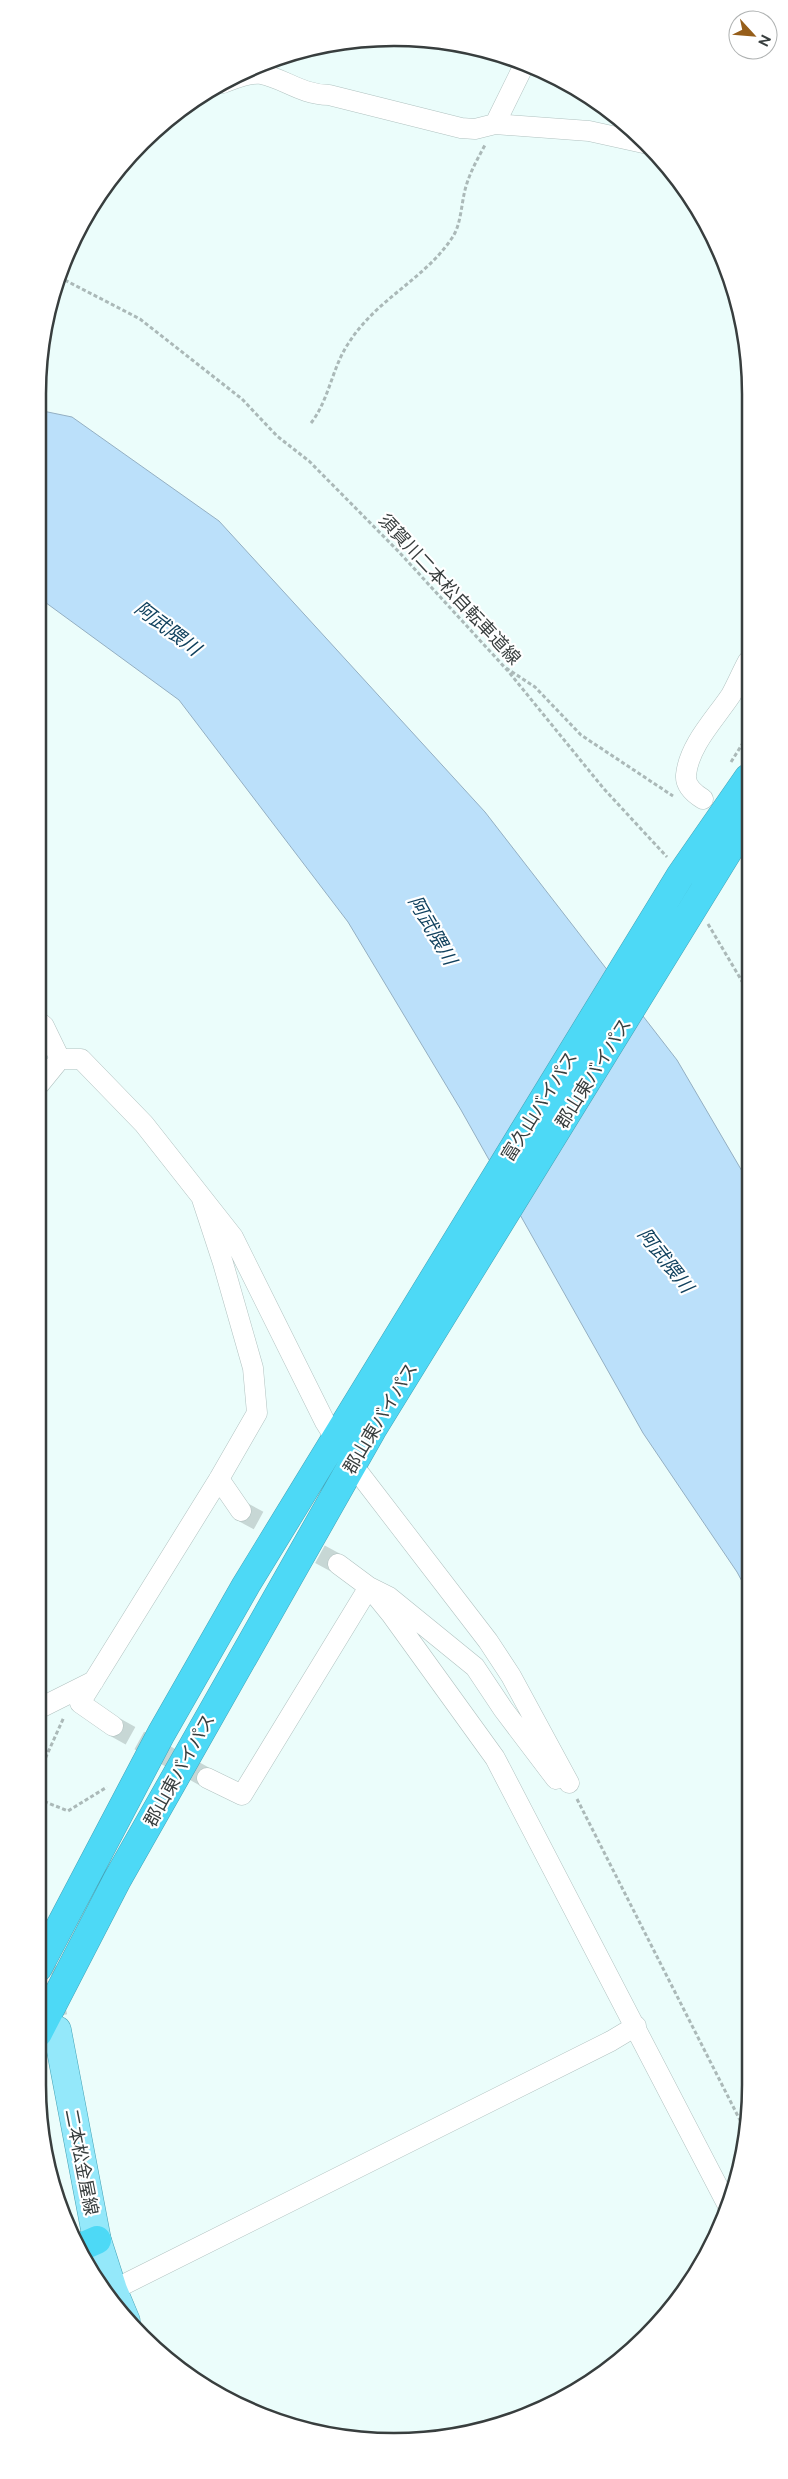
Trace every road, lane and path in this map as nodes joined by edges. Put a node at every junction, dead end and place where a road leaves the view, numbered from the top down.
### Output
1 (265, 71) edge
2 (521, 71) edge
3 (495, 124) junction
4 (631, 140) edge
5 (66, 280) edge
6 (311, 423) dead end
7 (502, 664) junction
8 (742, 673) edge
9 (742, 787) edge
10 (680, 799) dead end
11 (703, 799) dead end
12 (742, 830) edge
13 (680, 876) junction
14 (694, 922) junction
15 (742, 984) edge
16 (46, 1030) edge
17 (60, 1059) junction
18 (46, 1076) edge
19 (201, 1196) junction
20 (335, 1438) junction
21 (352, 1464) junction
22 (219, 1479) junction
23 (241, 1511) tunnel mouth
24 (338, 1564) tunnel mouth
25 (369, 1587) junction
26 (95, 1680) junction
27 (80, 1702) junction
28 (46, 1705) edge
29 (113, 1726) tunnel mouth
30 (46, 1758) edge
31 (207, 1778) tunnel mouth
32 (569, 1783) junction
33 (46, 1953) edge
34 (636, 2026) junction
35 (47, 2031) edge
36 (740, 2120) edge
37 (723, 2197) edge
38 (89, 2244) edge
39 (109, 2283) edge
40 (113, 2290) edge

1 - 3 street
2 - 3 street
3 - 4 street
3 - 6 path
5 - 7 path, 須賀川二本松自転車道線
7 - 10 path
7 - 13 path, 須賀川二本松自転車道線
8 - 11 street
9 - 13 highway, 富久山バイパス
12 - 14 highway, 郡山東バイパス
13 - 20 highway, 富久山バイパス
14 - 15 path
14 - 21 highway, 郡山東バイパス
16 - 17 street
17 - 18 street
17 - 19 street
19 - 20 street
19 - 22 street
20 - 33 highway, 郡山東バイパス
21 - 32 street
21 - 35 highway, 郡山東バイパス
22 - 23 street
22 - 26 street
24 - 25 street
25 - 31 street
25 - 32 street
25 - 34 street
26 - 27 street
26 - 28 street
27 - 29 street
27 - 30 path
32 - 36 path
34 - 37 street
34 - 40 street
35 - 38 main road, 二本松金屋線
38 - 39 main road, 二本松金屋線

